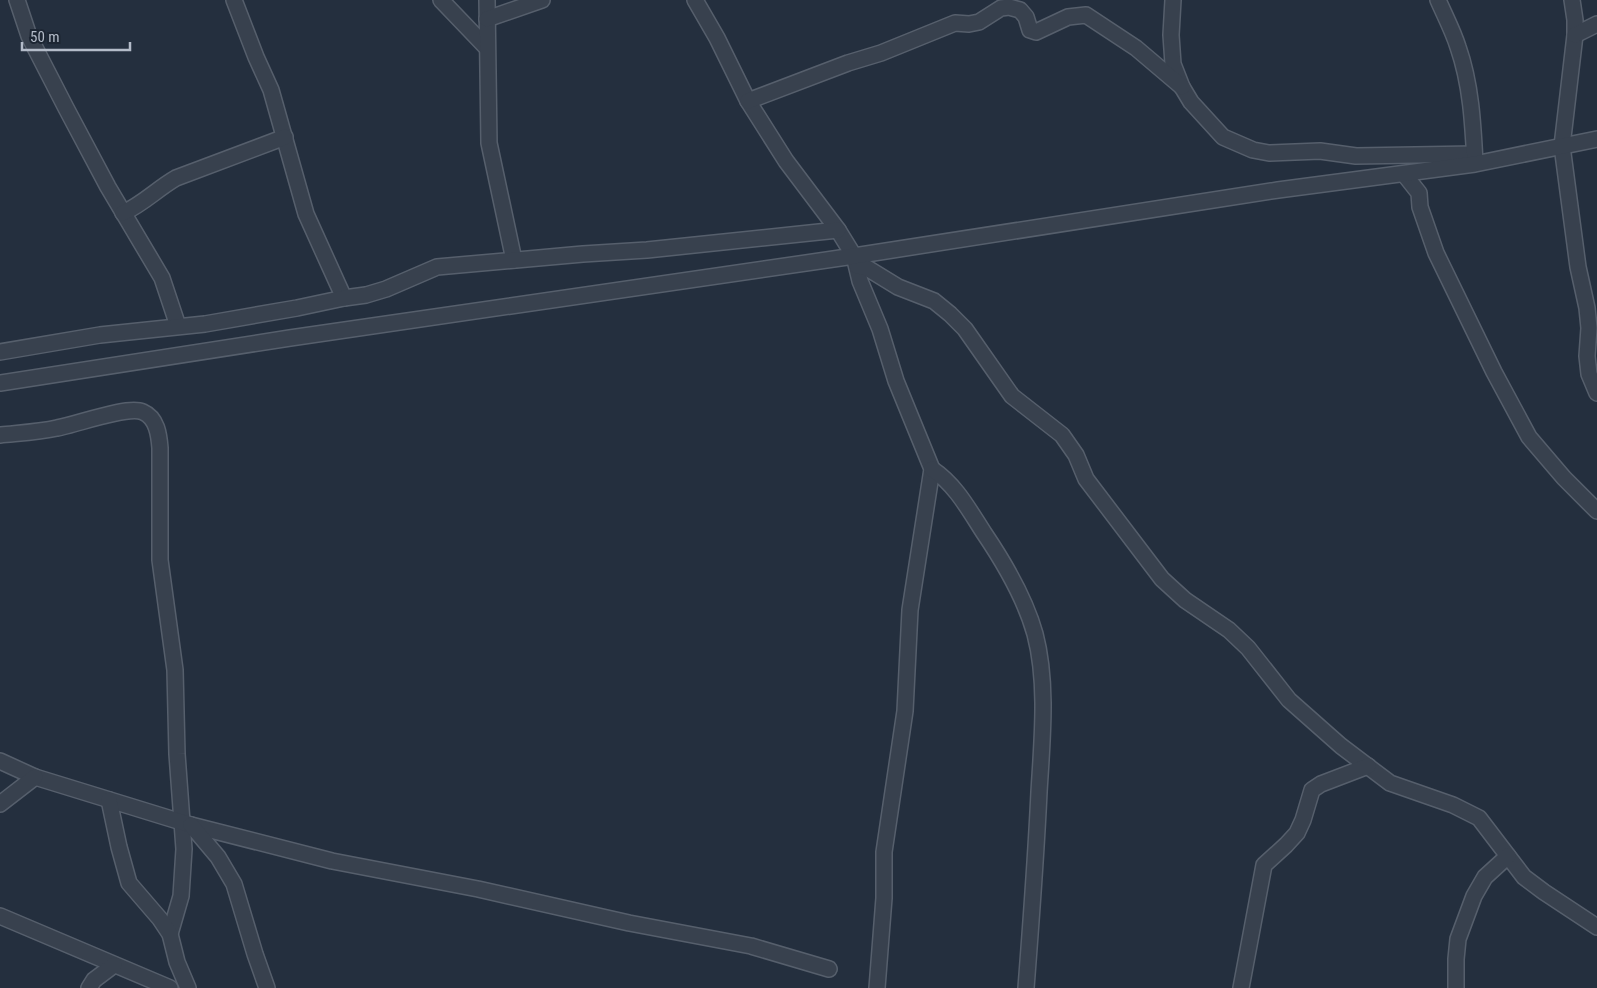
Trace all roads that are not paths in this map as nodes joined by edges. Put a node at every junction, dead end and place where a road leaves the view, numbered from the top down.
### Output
1 (17, 0) edge
2 (234, 0) edge
3 (441, 0) edge
4 (488, 0) edge
5 (542, 0) edge
6 (694, 0) edge
7 (1172, 0) edge
8 (1438, 0) edge
9 (1572, 0) edge
10 (487, 19) junction
11 (1597, 24) edge
12 (1575, 35) junction
13 (487, 48) junction
14 (1182, 87) junction
15 (748, 101) junction
16 (285, 137) junction
17 (1597, 139) edge
18 (1562, 146) junction
19 (1475, 159) junction
20 (1404, 174) junction
21 (123, 213) junction
22 (838, 230) junction
23 (514, 260) junction
24 (856, 261) junction
25 (344, 298) junction
26 (178, 326) junction
27 (0, 352) edge
28 (0, 382) edge
29 (1597, 393) edge
30 (0, 434) edge
31 (932, 469) junction
32 (1597, 511) edge
33 (0, 761) edge
34 (1368, 766) junction
35 (36, 777) junction
36 (109, 800) junction
37 (0, 804) edge
38 (187, 824) junction
39 (1508, 856) junction
40 (0, 916) edge
41 (1597, 927) edge
42 (170, 934) junction
43 (114, 965) junction
44 (829, 969) dead end
45 (90, 988) edge
46 (170, 988) edge
47 (188, 988) edge
48 (267, 988) edge
49 (877, 988) edge
50 (1026, 988) edge
51 (1241, 988) edge
52 (1456, 988) edge

1 - 21 street
2 - 16 street
3 - 13 street
4 - 10 street
5 - 10 street
6 - 15 street
7 - 14 street
8 - 19 street
9 - 12 street
10 - 13 street
11 - 12 street
12 - 18 street
13 - 23 street
14 - 15 street
14 - 19 street
15 - 22 street
16 - 21 street
16 - 25 street
17 - 18 street
18 - 19 street
18 - 29 street
19 - 20 street
20 - 24 street
20 - 32 street
21 - 26 street
22 - 23 street
22 - 24 street
23 - 25 street
24 - 28 street
24 - 31 street
24 - 34 street
25 - 26 street
26 - 27 street
30 - 38 street
31 - 49 street
31 - 50 street
33 - 35 street
34 - 39 street
34 - 51 street
35 - 36 street
35 - 37 street
36 - 38 street
36 - 42 street
38 - 42 street
38 - 44 street
38 - 48 street
39 - 41 street
39 - 52 street
40 - 43 street
42 - 47 street
43 - 45 street
43 - 46 street

